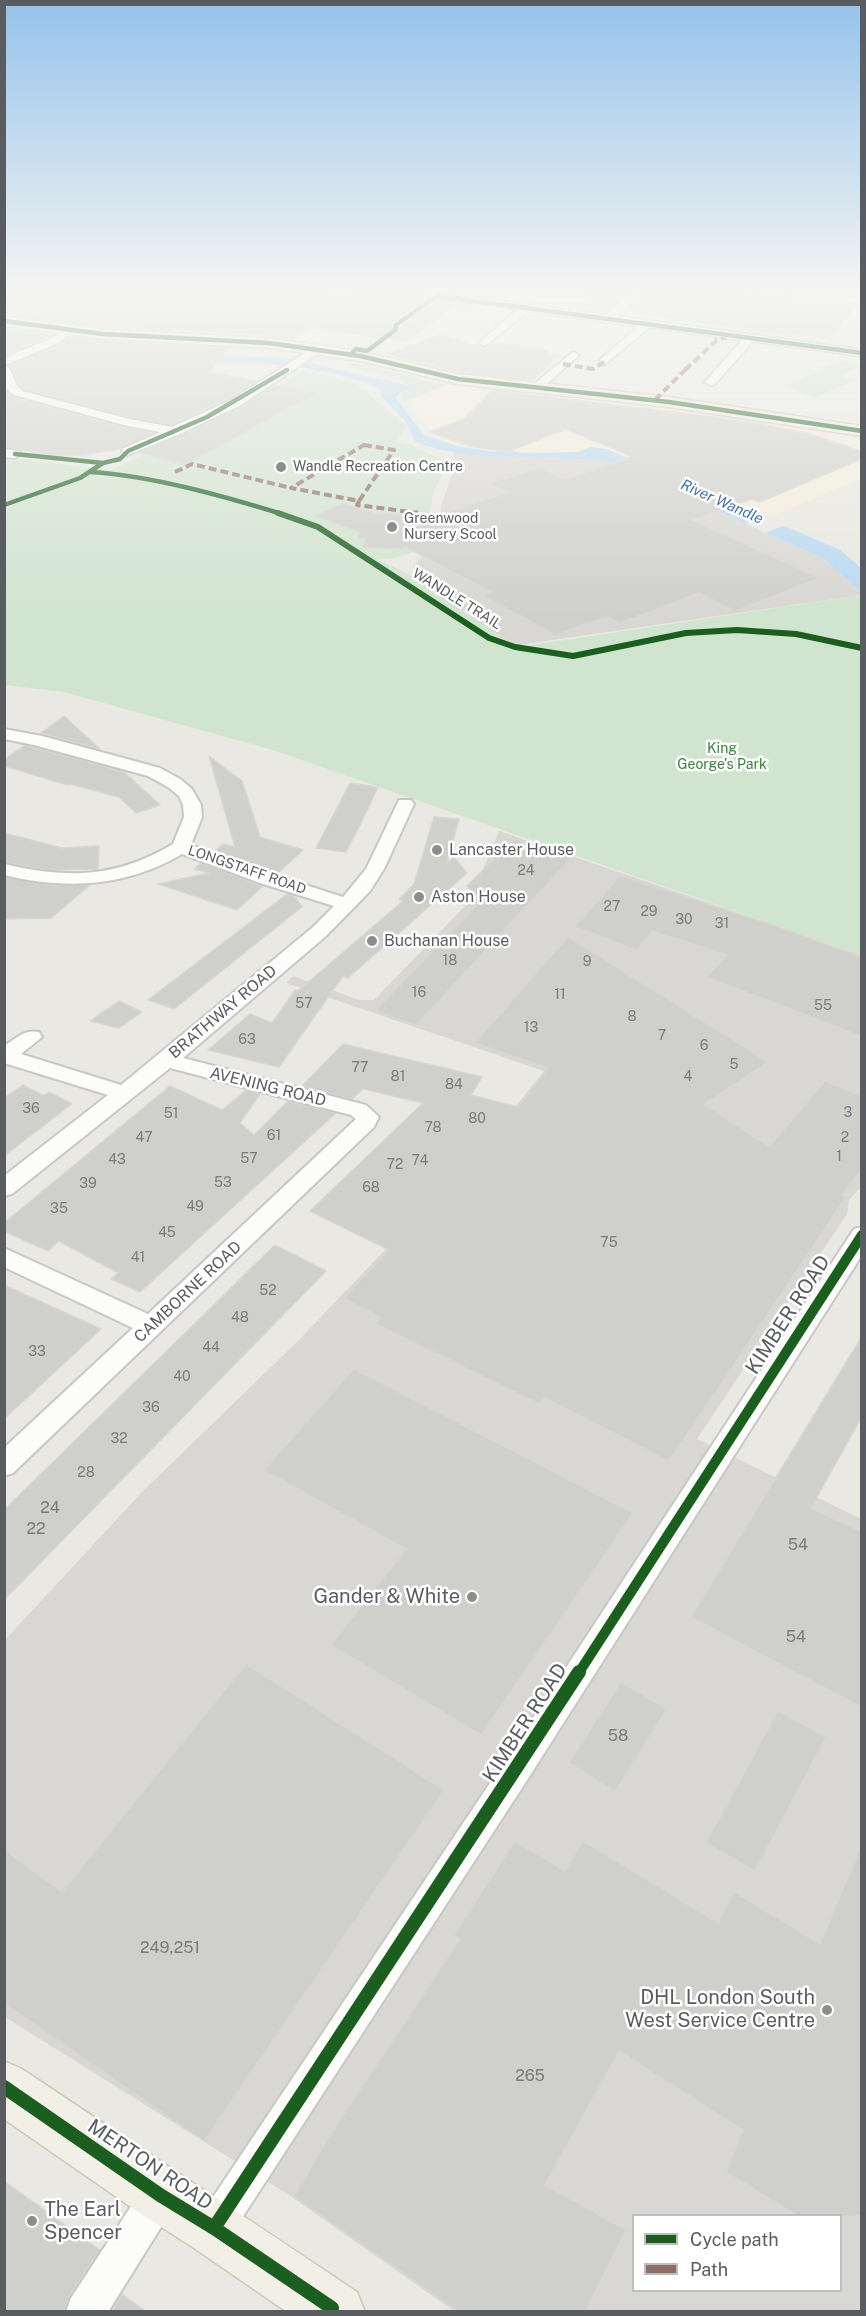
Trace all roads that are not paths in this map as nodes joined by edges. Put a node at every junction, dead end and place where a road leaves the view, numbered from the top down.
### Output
1 (45, 400) edge
2 (240, 400) edge
3 (648, 400) edge
4 (176, 431) junction
5 (861, 431) edge
6 (128, 451) dead end
7 (4, 734) edge
8 (405, 804) dead end
9 (181, 847) junction
10 (4, 869) edge
11 (347, 904) junction
12 (32, 1037) dead end
13 (168, 1059) junction
14 (125, 1093) junction
15 (368, 1116) joint
16 (4, 1188) edge
17 (861, 1235) edge
18 (4, 1257) edge
19 (151, 1326) junction
20 (4, 1465) edge
21 (4, 2087) edge
22 (160, 2195) junction
23 (214, 2228) junction
24 (333, 2310) edge
25 (85, 2312) edge

1 - 4 street
2 - 4 street
3 - 5 main road
4 - 6 street
7 - 9 street, LONGSTAFF ROAD
8 - 11 street, BRATHWAY ROAD
9 - 10 street
9 - 11 street, LONGSTAFF ROAD
11 - 13 street, BRATHWAY ROAD
12 - 14 street
13 - 14 street, BRATHWAY ROAD
13 - 15 street, AVENING ROAD
14 - 16 street, BRATHWAY ROAD
15 - 19 street, CAMBORNE ROAD
17 - 23 street, KIMBER ROAD
18 - 19 street
19 - 20 street, CAMBORNE ROAD
21 - 22 main road, MERTON ROAD
22 - 23 main road, MERTON ROAD
22 - 25 street
23 - 24 main road, MERTON ROAD

